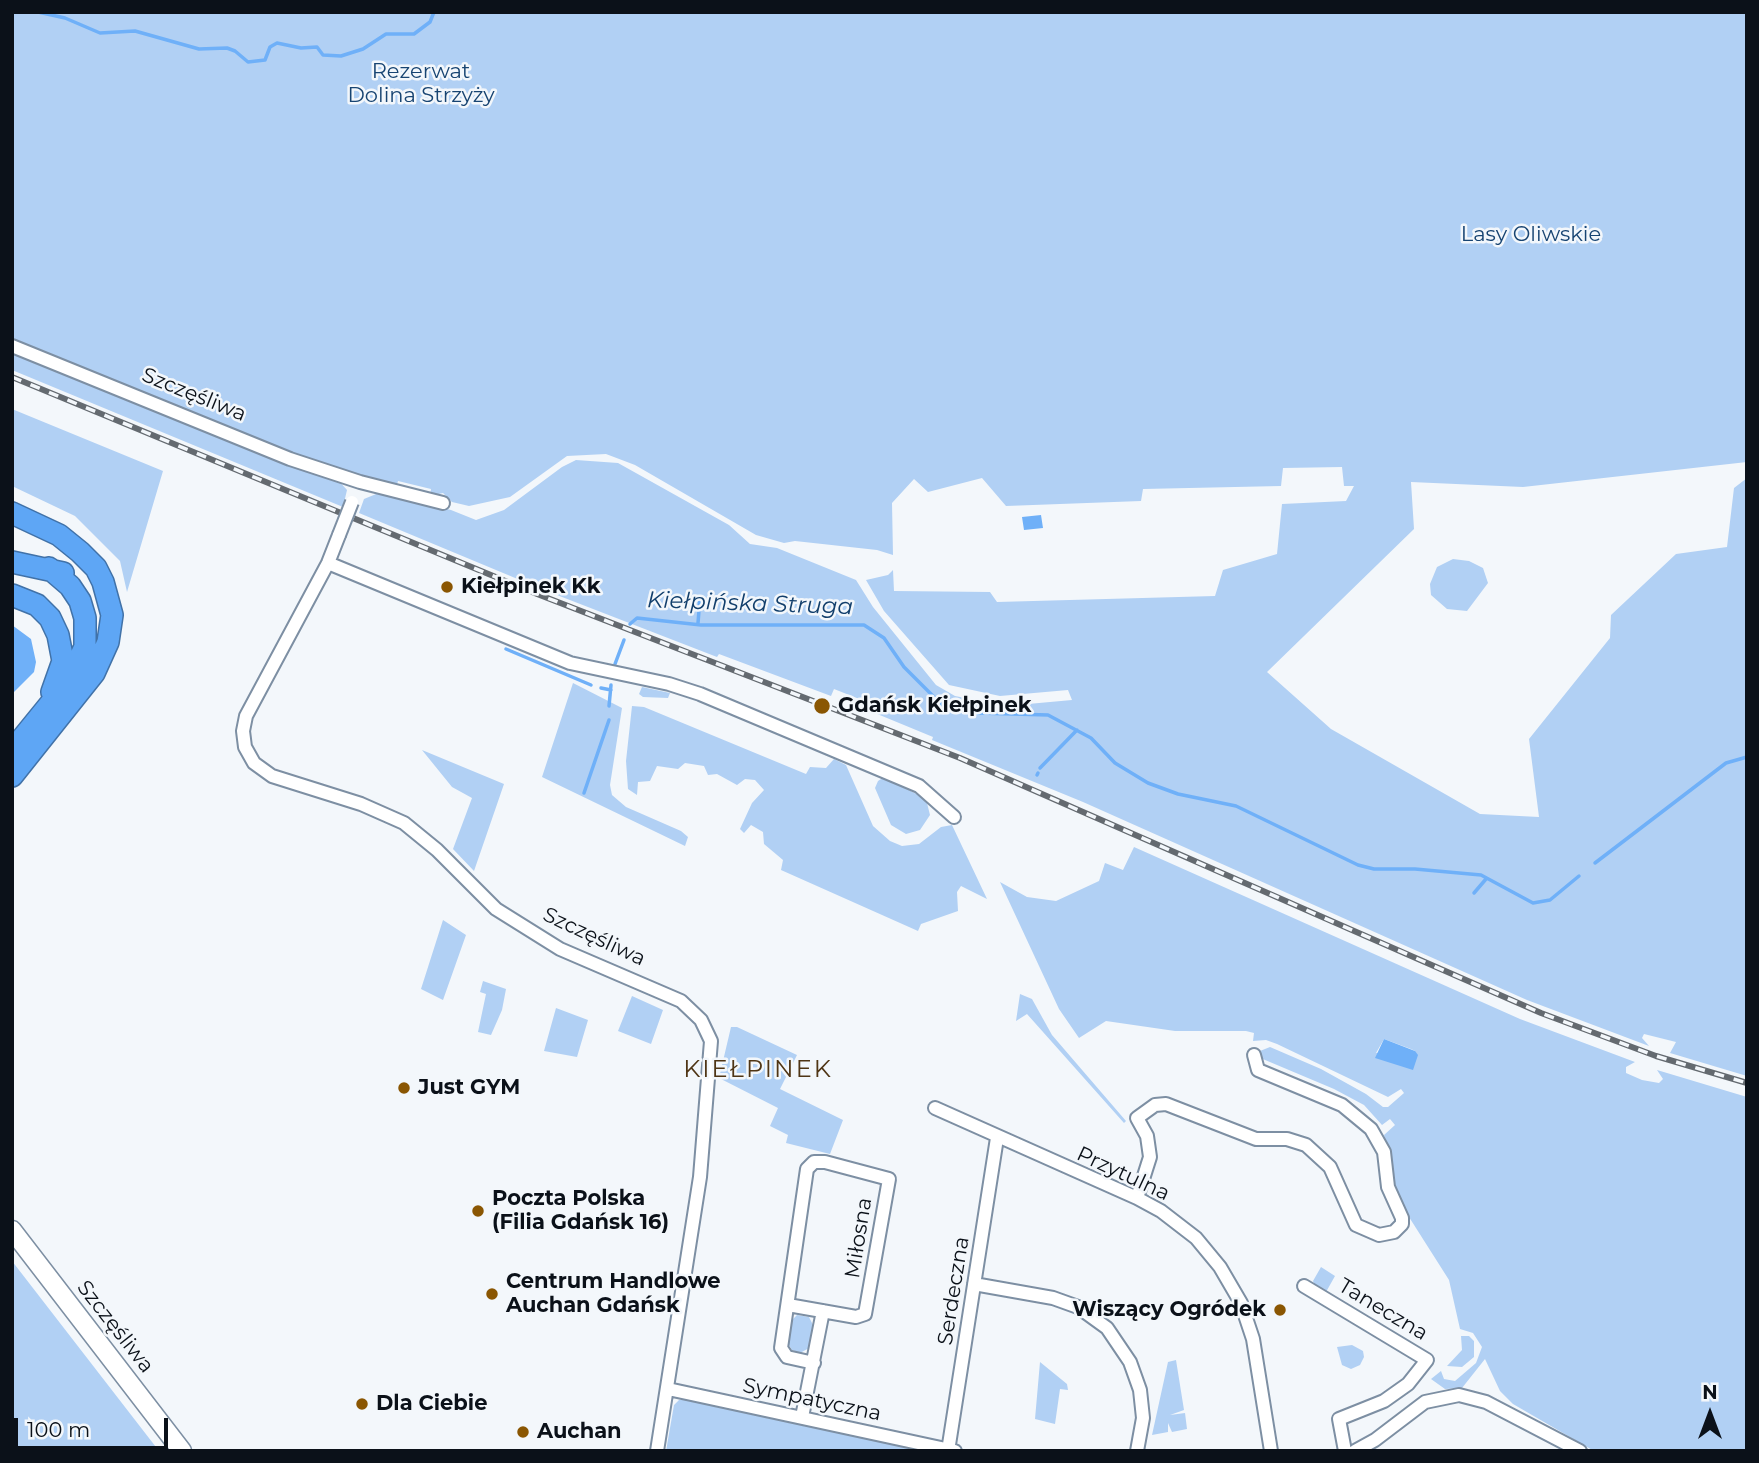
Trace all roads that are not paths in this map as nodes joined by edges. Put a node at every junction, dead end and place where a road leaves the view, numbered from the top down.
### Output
1 (12, 346) edge
2 (360, 482) junction
3 (443, 503) dead end
4 (12, 513) edge
5 (12, 562) edge
6 (328, 563) junction
7 (49, 568) junction
8 (12, 595) edge
9 (94, 673) junction
10 (51, 704) junction
11 (12, 751) edge
12 (12, 776) edge
13 (951, 814) dead end
14 (1254, 1055) dead end
15 (935, 1108) dead end
16 (997, 1138) junction
17 (1137, 1198) junction
18 (12, 1230) edge
19 (974, 1284) junction
20 (1304, 1286) dead end
21 (788, 1304) junction
22 (823, 1311) junction
23 (814, 1363) junction
24 (668, 1389) junction
25 (802, 1417) junction
26 (951, 1450) edge
27 (182, 1451) edge
28 (657, 1451) edge
29 (1137, 1451) edge
30 (1271, 1451) edge
31 (1345, 1451) edge
32 (1355, 1451) edge
33 (1580, 1451) edge

1 - 2 street, Szczęśliwa
2 - 3 street, Szczęśliwa
2 - 6 street, Szczęśliwa, bridge
4 - 9 highway
5 - 7 highway
6 - 13 street
6 - 24 street, Szczęśliwa
7 - 9 highway
7 - 10 highway
8 - 10 highway
9 - 12 highway
10 - 11 highway
14 - 17 street
15 - 16 street, Przytulna
16 - 17 street, Przytulna
16 - 19 street, Serdeczna
17 - 30 street, Przytulna
18 - 27 street, Szczęśliwa
19 - 26 street, Serdeczna
19 - 29 street
20 - 31 street, Taneczna
21 - 22 street, Miłosna
21 - 22 street, Miłosna
21 - 23 street, Miłosna
22 - 23 street
23 - 25 street
24 - 25 street, Sympatyczna
24 - 28 street, Szczęśliwa
25 - 26 street, Sympatyczna
32 - 33 street

